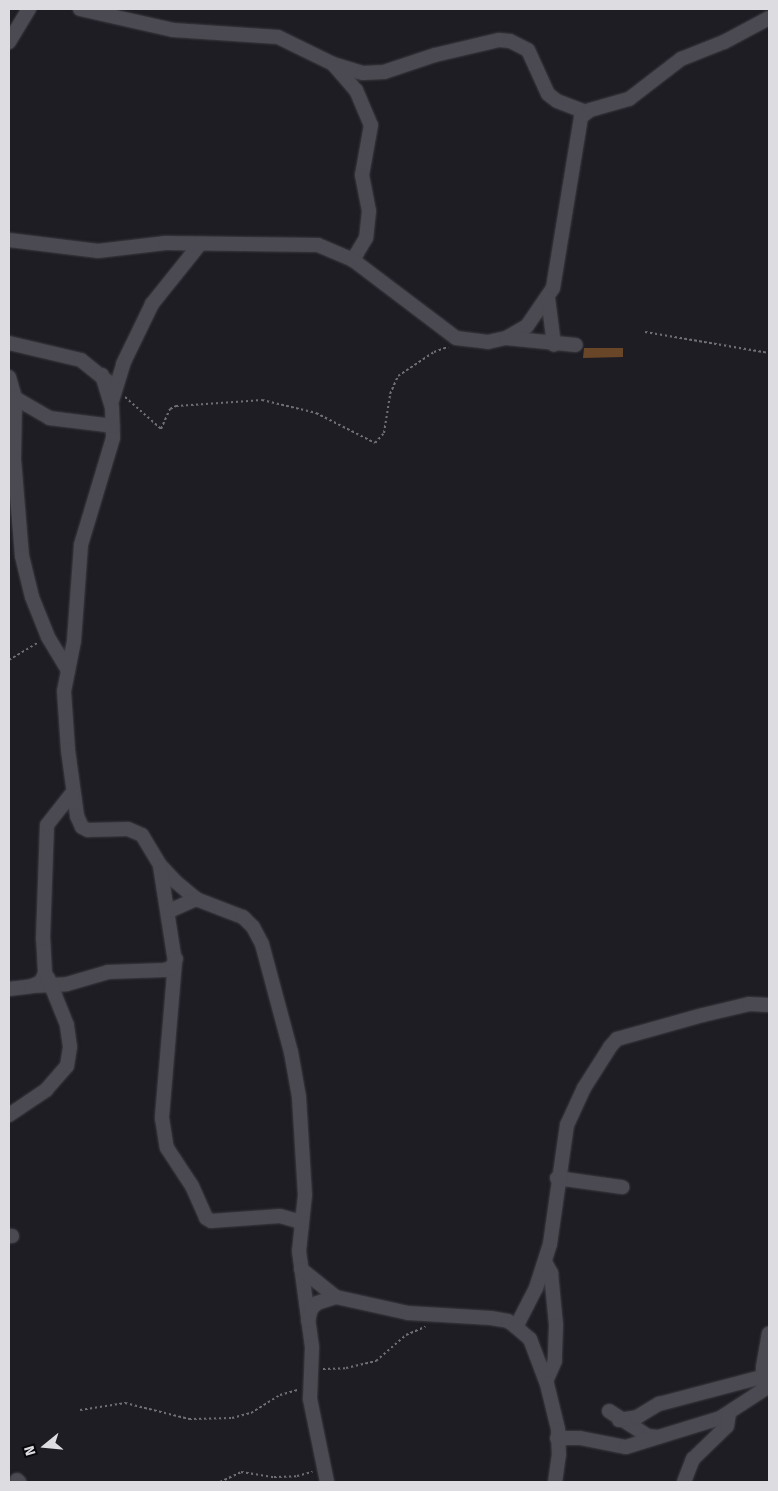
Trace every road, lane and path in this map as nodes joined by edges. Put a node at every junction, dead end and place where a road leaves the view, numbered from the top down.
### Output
1 (29, 9) edge
2 (80, 9) edge
3 (769, 18) edge
4 (9, 42) edge
5 (333, 64) junction
6 (586, 112) junction
7 (9, 240) edge
8 (200, 244) junction
9 (353, 260) junction
10 (548, 298) junction
11 (645, 332) dead end
12 (506, 338) junction
13 (466, 340) junction
14 (9, 343) edge
15 (554, 345) junction
16 (576, 345) dead end
17 (769, 353) edge
18 (102, 375) junction
19 (9, 377) edge
20 (114, 388) junction
21 (15, 398) junction
22 (112, 407) junction
23 (113, 426) junction
24 (48, 637) junction
25 (9, 660) edge
26 (68, 670) junction
27 (73, 792) junction
28 (160, 865) junction
29 (196, 899) junction
30 (169, 911) junction
31 (175, 962) junction
32 (45, 973) junction
33 (32, 986) junction
34 (51, 986) junction
35 (9, 989) edge
36 (769, 1005) edge
37 (9, 1115) edge
38 (557, 1178) junction
39 (622, 1187) dead end
40 (301, 1222) junction
41 (545, 1262) junction
42 (301, 1269) junction
43 (336, 1297) junction
44 (308, 1321) junction
45 (431, 1325) dead end
46 (516, 1327) junction
47 (769, 1334) edge
48 (311, 1381) junction
49 (546, 1381) junction
50 (765, 1384) edge
51 (80, 1410) dead end
52 (729, 1413) junction
53 (659, 1437) junction
54 (557, 1438) junction
55 (326, 1476) edge
56 (220, 1482) edge
57 (554, 1482) edge
58 (684, 1482) edge

1 - 4 street
2 - 5 street
3 - 6 street
5 - 6 street
5 - 9 street
6 - 10 street
7 - 8 street
8 - 9 street
8 - 20 street
9 - 13 street
10 - 12 street
10 - 15 street
11 - 17 path
12 - 13 street
12 - 15 street
13 - 20 path
14 - 18 street
15 - 16 street
18 - 20 street
18 - 22 street
19 - 21 street
20 - 22 street
21 - 23 street
21 - 24 street
22 - 23 street
23 - 26 street
24 - 25 path
24 - 26 street
26 - 27 street
27 - 28 street
27 - 32 street
28 - 29 street
28 - 30 street
28 - 31 street
29 - 30 street
29 - 40 street
30 - 31 street
31 - 34 street
31 - 40 street
32 - 33 street
32 - 34 street
33 - 34 street
33 - 35 street
34 - 37 street
36 - 38 street
38 - 39 street
38 - 41 street
40 - 42 street
41 - 46 street
41 - 49 street
42 - 43 street
42 - 44 street
43 - 44 street
43 - 46 street
44 - 48 street
45 - 48 path
46 - 49 street
47 - 50 street
48 - 51 path
48 - 55 street
49 - 54 street
50 - 52 street
50 - 53 street
52 - 53 street
52 - 58 street
53 - 54 street
54 - 57 street
55 - 56 path

